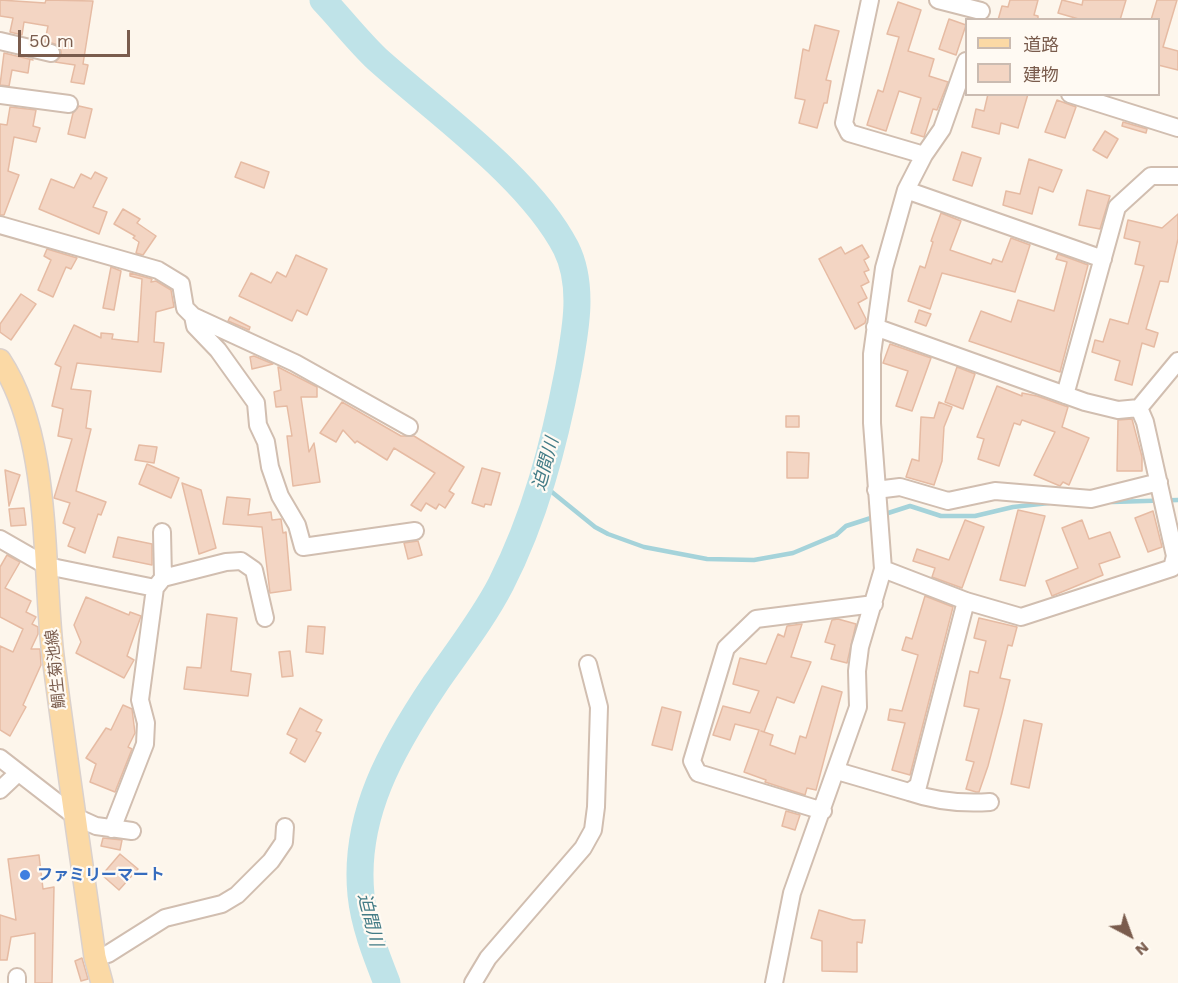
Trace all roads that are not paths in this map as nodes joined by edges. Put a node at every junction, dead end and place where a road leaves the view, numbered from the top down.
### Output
1 (870, 0) edge
2 (938, 0) edge
3 (982, 10) edge
4 (0, 41) edge
5 (51, 53) dead end
6 (965, 65) edge
7 (0, 95) edge
8 (1076, 96) edge
9 (69, 104) dead end
10 (1178, 128) edge
11 (924, 155) junction
12 (1178, 176) edge
13 (906, 190) junction
14 (0, 225) edge
15 (1103, 259) junction
16 (193, 316) junction
17 (875, 327) junction
18 (0, 360) edge
19 (1178, 361) edge
20 (1065, 395) junction
21 (1139, 408) junction
22 (409, 427) dead end
23 (1159, 483) junction
24 (876, 490) junction
25 (415, 531) dead end
26 (162, 532) dead end
27 (0, 539) edge
28 (47, 566) junction
29 (883, 569) junction
30 (1175, 572) edge
31 (159, 583) junction
32 (966, 601) junction
33 (874, 604) junction
34 (265, 618) dead end
35 (588, 663) dead end
36 (1, 762) edge
37 (837, 771) junction
38 (18, 773) junction
39 (0, 790) edge
40 (909, 792) junction
41 (990, 801) dead end
42 (823, 811) junction
43 (76, 817) junction
44 (285, 827) dead end
45 (112, 828) junction
46 (132, 831) dead end
47 (95, 957) junction
48 (102, 983) edge
49 (473, 983) edge
50 (774, 983) edge

1 - 11 street
2 - 3 street
4 - 5 street
6 - 11 street
7 - 9 street
8 - 10 street
11 - 13 street
12 - 15 street
13 - 15 street
13 - 17 street
14 - 16 street
15 - 20 street
16 - 22 street
16 - 25 street
17 - 20 street
17 - 24 street
18 - 28 main road, 鯛生菊池線
19 - 21 street
20 - 21 street
21 - 23 street
23 - 24 street
23 - 30 street
24 - 29 street
26 - 31 street
27 - 28 street
28 - 31 street
28 - 43 main road, 鯛生菊池線
29 - 32 street
29 - 33 street
30 - 32 street
31 - 34 street
31 - 45 street
32 - 40 street
33 - 37 street
33 - 42 street
35 - 49 street
36 - 38 street
37 - 40 street
37 - 42 street
38 - 39 street
38 - 43 street
40 - 41 street
42 - 50 street
43 - 45 street
43 - 47 main road, 鯛生菊池線
44 - 47 street
45 - 46 street
47 - 48 main road, 鯛生菊池線

